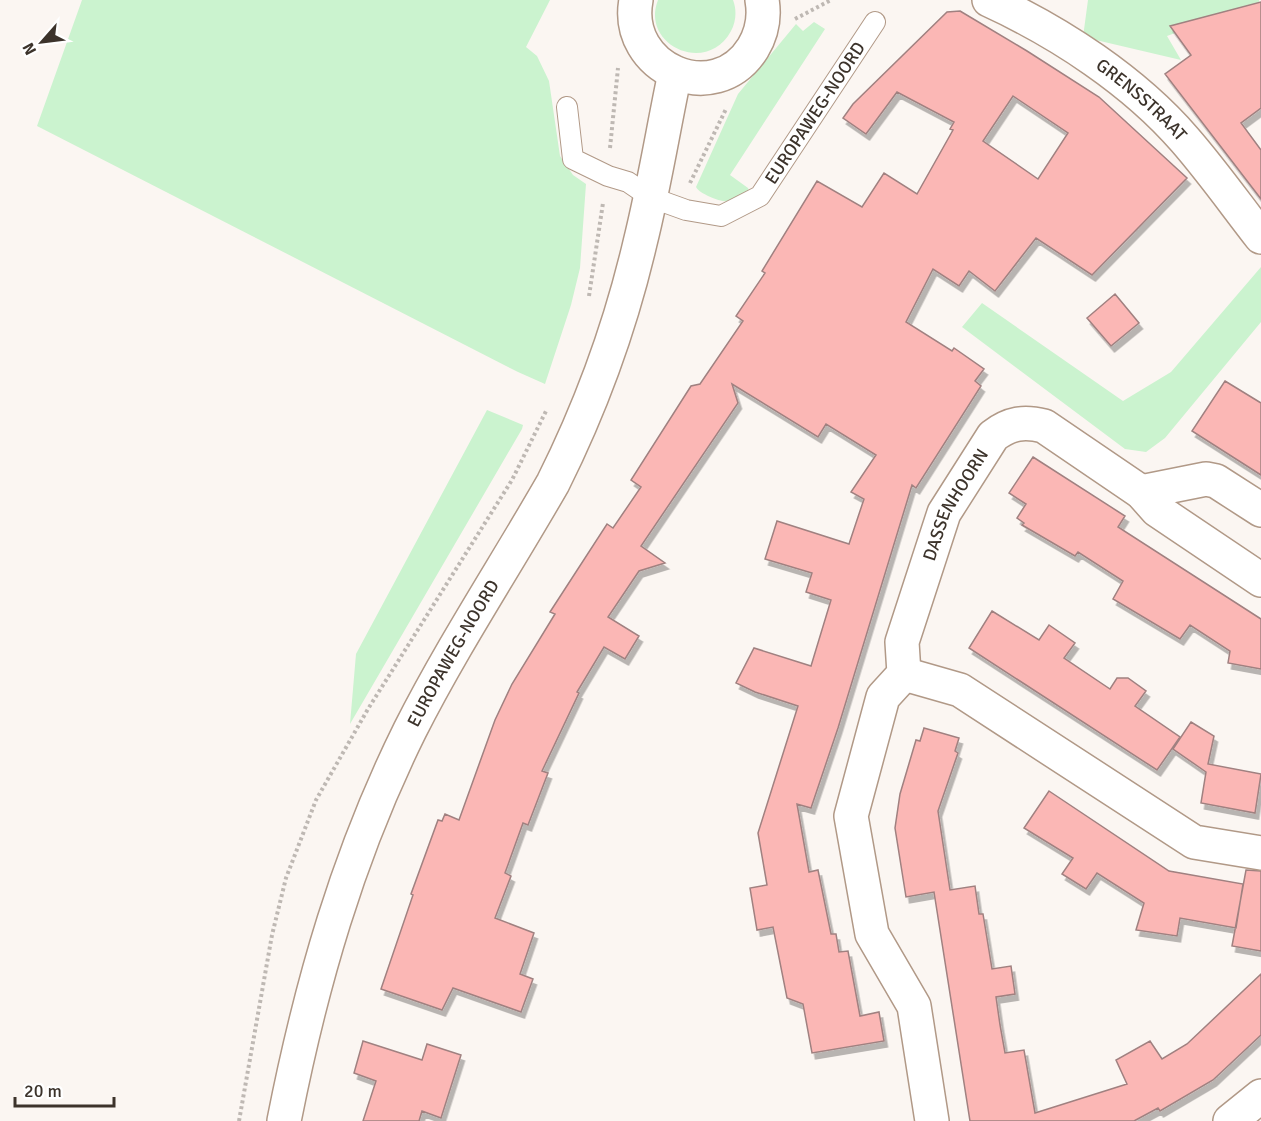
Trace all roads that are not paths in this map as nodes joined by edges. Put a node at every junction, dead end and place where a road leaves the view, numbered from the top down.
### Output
1 (762, 0) edge
2 (989, 0) edge
3 (636, 13) edge
4 (875, 22) dead end
5 (675, 73) junction
6 (567, 107) dead end
7 (650, 198) junction
8 (1261, 237) edge
9 (1141, 492) junction
10 (1261, 510) edge
11 (1261, 580) edge
12 (904, 674) junction
13 (1261, 853) edge
14 (1261, 1096) edge
15 (284, 1121) edge
16 (932, 1121) edge
17 (1230, 1121) edge

1 - 5 street
2 - 8 street, GRENSSTRAAT
3 - 5 street
4 - 7 lane, EUROPAWEG-NOORD
5 - 7 street, EUROPAWEG-NOORD
6 - 7 lane
7 - 15 street, EUROPAWEG-NOORD
9 - 10 street
9 - 11 street, DASSENHOORN
9 - 12 street, DASSENHOORN
12 - 13 street
12 - 16 street
14 - 17 street

